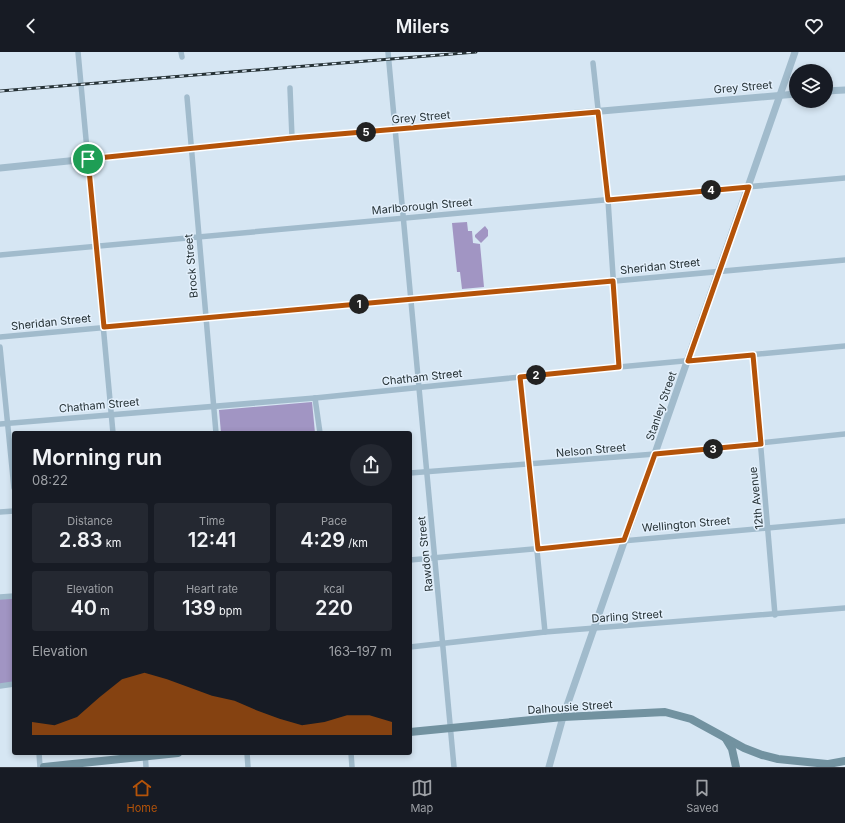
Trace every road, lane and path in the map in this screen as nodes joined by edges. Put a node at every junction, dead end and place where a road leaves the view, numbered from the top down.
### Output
1 (78, 52) edge
2 (388, 52) edge
3 (795, 52) edge
4 (593, 63) dead end
5 (290, 88) dead end
6 (845, 90) edge
7 (833, 91) edge
8 (789, 94) edge
9 (780, 95) junction
10 (187, 97) dead end
11 (598, 112) junction
12 (396, 130) junction
13 (292, 138) junction
14 (190, 148) junction
15 (88, 159) junction
16 (0, 168) edge
17 (845, 178) edge
18 (749, 187) junction
19 (608, 200) junction
20 (403, 217) junction
21 (198, 236) junction
22 (96, 247) junction
23 (0, 255) edge
24 (845, 260) edge
25 (721, 270) junction
26 (613, 281) junction
27 (410, 300) junction
28 (206, 319) junction
29 (104, 327) junction
30 (0, 337) edge
31 (845, 346) edge
32 (0, 347) edge
33 (753, 355) junction
34 (688, 361) junction
35 (619, 367) junction
36 (520, 377) junction
37 (419, 388) junction
38 (315, 398) junction
39 (214, 405) junction
40 (111, 414) junction
41 (8, 423) junction
42 (0, 424) edge
43 (113, 431) edge
44 (216, 431) edge
45 (320, 431) edge
46 (845, 434) edge
47 (761, 444) junction
48 (655, 454) junction
49 (529, 465) junction
50 (12, 466) edge
51 (426, 471) junction
52 (412, 473) edge
53 (12, 511) edge
54 (0, 512) edge
55 (845, 520) edge
56 (769, 526) junction
57 (624, 540) junction
58 (538, 549) junction
59 (436, 558) junction
60 (412, 560) edge
61 (12, 596) edge
62 (0, 598) edge
63 (845, 608) edge
64 (775, 614) junction
65 (594, 628) junction
66 (545, 632) junction
67 (443, 644) junction
68 (412, 647) edge
69 (12, 684) edge
70 (0, 686) edge
71 (563, 717) junction
72 (452, 728) junction
73 (412, 732) edge
74 (726, 739) junction
75 (38, 755) edge
76 (145, 755) edge
77 (247, 755) edge
78 (351, 755) edge
79 (733, 755) junction
80 (845, 761) edge
81 (827, 764) junction
82 (40, 767) edge
83 (44, 767) edge
84 (146, 767) edge
85 (248, 767) edge
86 (352, 767) edge
87 (454, 767) edge
88 (549, 767) edge
89 (731, 767) edge
90 (736, 767) edge
91 (813, 767) edge

1 - 15 street
2 - 12 street, Rawdon Street
3 - 9 street, Stanley Street
4 - 11 street
5 - 13 street
6 - 7 street
8 - 9 street, Grey Street
9 - 11 street, Grey Street
9 - 18 street, Stanley Street
10 - 14 street, Brock Street
11 - 12 street, Grey Street
11 - 19 street
12 - 13 street, Grey Street
12 - 20 street, Rawdon Street
13 - 14 street, Grey Street
14 - 15 street, Grey Street
14 - 21 street, Brock Street
15 - 16 street, Grey Street
15 - 22 street
17 - 18 street, Marlborough Street
18 - 19 street, Marlborough Street
18 - 25 street, Stanley Street
19 - 20 street, Marlborough Street
19 - 26 street
20 - 21 street, Marlborough Street
20 - 27 street, Rawdon Street
21 - 22 street, Marlborough Street
21 - 28 street, Brock Street
22 - 23 street, Marlborough Street
22 - 29 street
24 - 25 street, Sheridan Street
25 - 26 street, Sheridan Street
25 - 34 street, Stanley Street
26 - 27 street, Sheridan Street
26 - 35 street
27 - 28 street, Sheridan Street
27 - 37 street, Rawdon Street
28 - 29 street, Sheridan Street
28 - 39 street, Brock Street
29 - 30 street, Sheridan Street
29 - 40 street
31 - 33 street, Chatham Street
32 - 41 street
33 - 34 street, Chatham Street
33 - 47 street, 12th Avenue
34 - 35 street, Chatham Street
34 - 48 street, Stanley Street
35 - 36 street, Chatham Street
36 - 37 street, Chatham Street
36 - 49 street
37 - 38 street, Chatham Street
37 - 51 street, Rawdon Street
38 - 39 street, Chatham Street
38 - 45 street
39 - 40 street, Chatham Street
39 - 44 street, Brock Street
40 - 41 street, Chatham Street
40 - 43 street
41 - 42 street, Chatham Street
41 - 50 street
46 - 47 street, Nelson Street
47 - 48 street, Nelson Street
47 - 56 street, 12th Avenue
48 - 49 street, Nelson Street
48 - 57 street, Stanley Street
49 - 51 street, Nelson Street
49 - 58 street
51 - 52 street, Nelson Street
51 - 59 street, Rawdon Street
53 - 54 street
55 - 56 street, Wellington Street
56 - 57 street, Wellington Street
56 - 64 street, 12th Avenue
57 - 58 street, Wellington Street
57 - 65 street, Stanley Street
58 - 59 street, Wellington Street
58 - 66 street
59 - 60 street, Wellington Street
59 - 67 street, Rawdon Street
61 - 62 street
63 - 64 street, Darling Street
64 - 65 street, Darling Street
65 - 66 street, Darling Street
65 - 71 street, Stanley Street
66 - 67 street, Darling Street
67 - 68 street, Darling Street
67 - 72 street, Rawdon Street
69 - 70 street
71 - 72 main road, Dalhousie Street
71 - 74 main road, Dalhousie Street
71 - 88 street, Stanley Street
72 - 73 main road, Dalhousie Street
72 - 87 street, Rawdon Street
74 - 79 main road
74 - 81 main road, Dalhousie Street
75 - 82 street
76 - 83 main road
76 - 84 street
77 - 85 street
78 - 86 street
79 - 89 main road
79 - 90 main road
80 - 81 main road
81 - 91 main road

